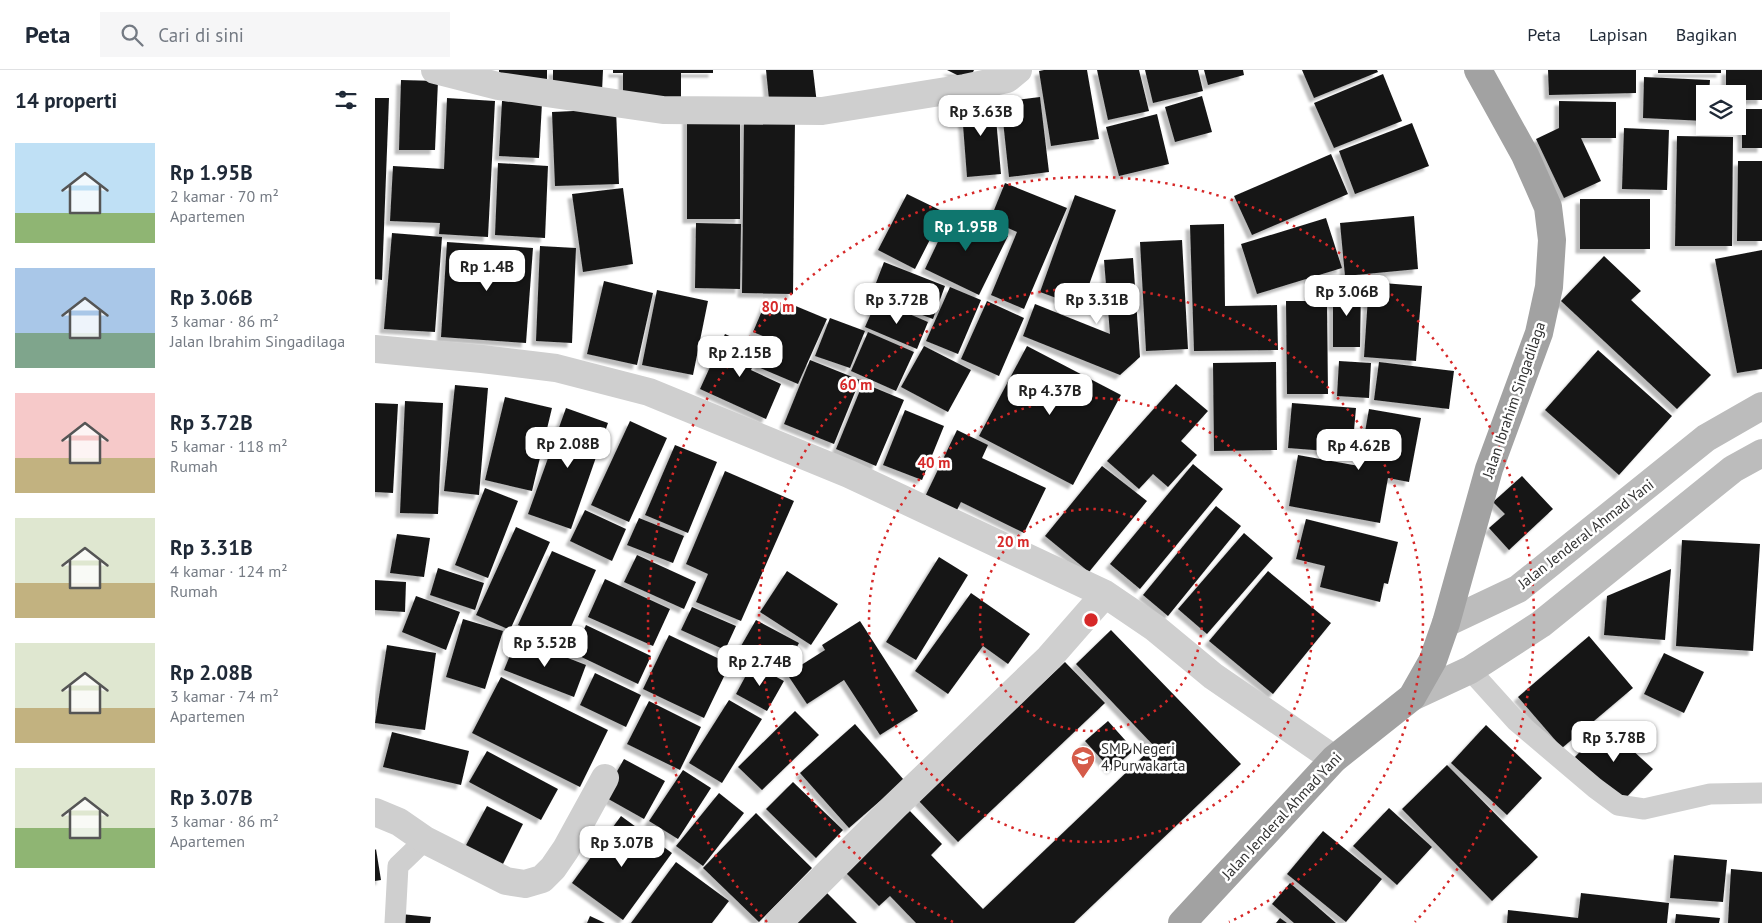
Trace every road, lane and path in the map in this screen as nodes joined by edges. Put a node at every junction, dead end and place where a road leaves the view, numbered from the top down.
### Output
1 (435, 70) edge
2 (1018, 70) edge
3 (1478, 70) edge
4 (375, 349) edge
5 (1762, 406) edge
6 (1706, 438) junction
7 (1762, 453) edge
8 (1733, 469) junction
9 (1105, 594) junction
10 (1447, 623) junction
11 (1470, 670) junction
12 (1412, 697) junction
13 (1334, 759) junction
14 (605, 778) dead end
15 (1762, 793) edge
16 (375, 812) edge
17 (425, 840) junction
18 (395, 923) edge
19 (778, 923) edge
20 (1182, 923) edge

1 - 2 street
3 - 10 highway, Jalan Ibrahim Singadilaga
4 - 9 street
5 - 6 main road, Jalan Jenderal Ahmad Yani
6 - 8 main road
6 - 10 main road, Jalan Jenderal Ahmad Yani
7 - 8 main road, Jalan Jenderal Ahmad Yani
8 - 11 main road, Jalan Jenderal Ahmad Yani
9 - 13 street
9 - 19 street
10 - 12 highway, Jalan Jenderal Ahmad Yani
11 - 12 main road, Jalan Jenderal Ahmad Yani
11 - 15 lane
12 - 13 highway, Jalan Jenderal Ahmad Yani
13 - 20 highway, Jalan Jenderal Ahmad Yani
14 - 17 street
16 - 17 street
17 - 18 lane

